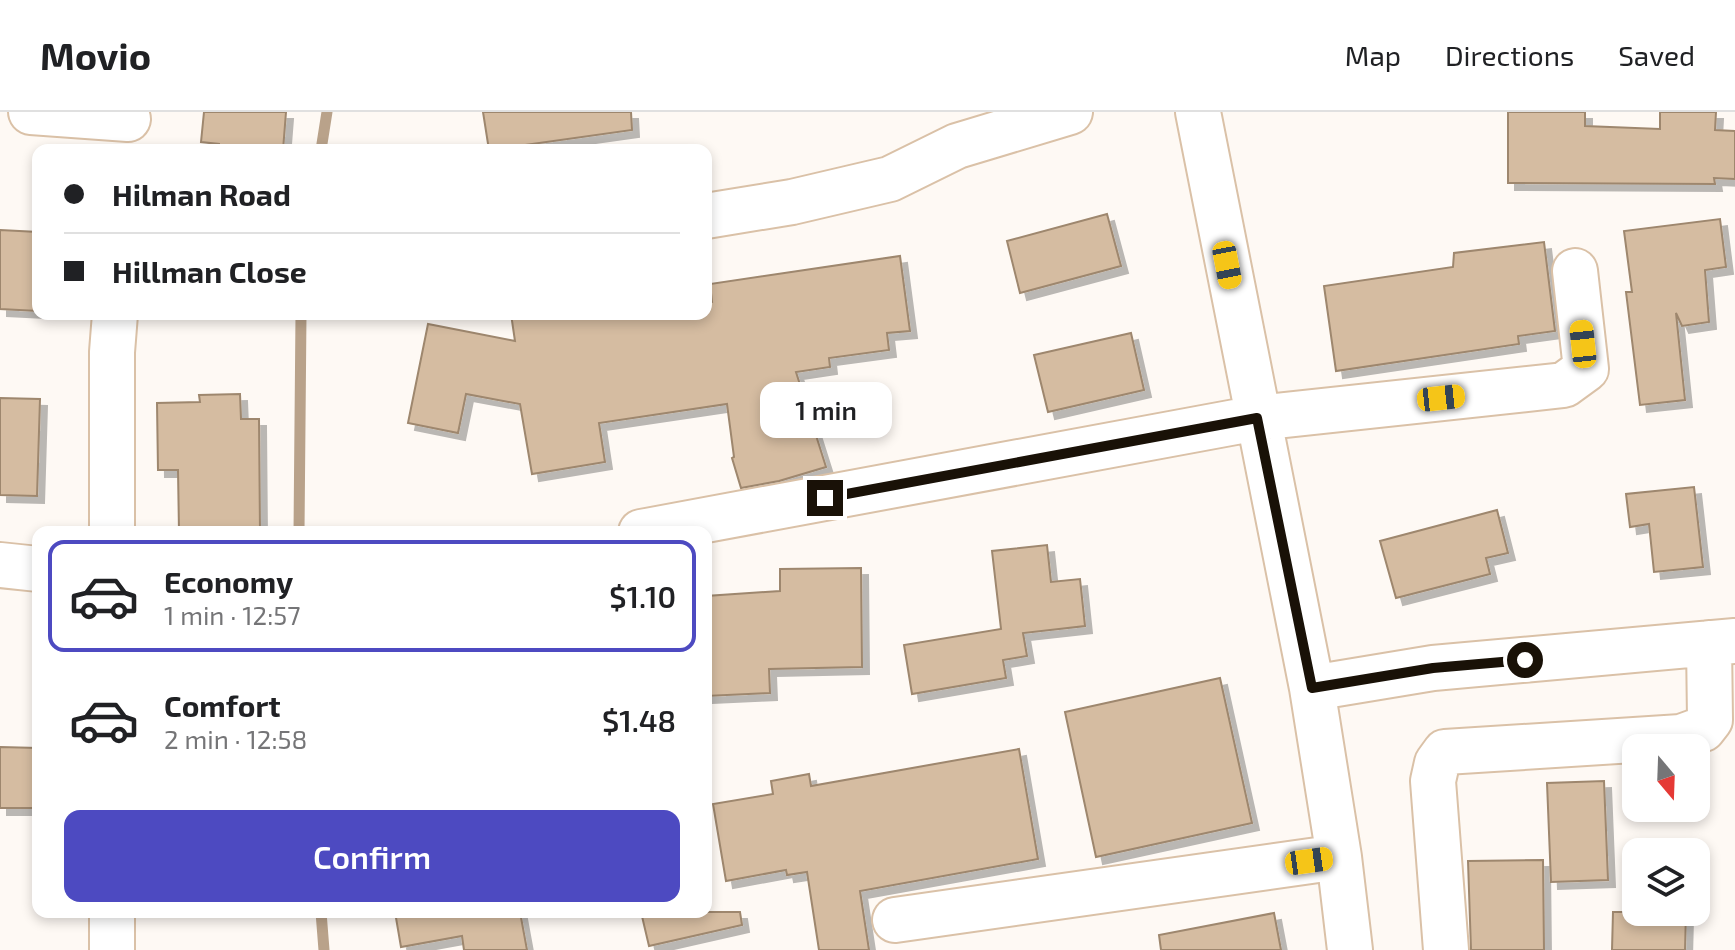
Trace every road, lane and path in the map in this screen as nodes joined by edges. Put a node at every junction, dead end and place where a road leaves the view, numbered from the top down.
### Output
1 (31, 112) edge
2 (1070, 112) edge
3 (1198, 112) edge
4 (128, 127) edge
5 (712, 215) edge
6 (1575, 271) dead end
7 (115, 320) edge
8 (1257, 418) junction
9 (112, 526) edge
10 (673, 526) edge
11 (0, 565) edge
12 (32, 568) edge
13 (1722, 642) edge
14 (1312, 688) junction
15 (1339, 857) junction
16 (112, 918) edge
17 (895, 920) dead end
18 (112, 950) edge
19 (1350, 950) edge
20 (1446, 950) edge

1 - 4 street
2 - 5 street
3 - 8 street
6 - 8 street
7 - 9 street
8 - 10 street
8 - 14 street
11 - 12 street
13 - 14 street
13 - 20 street
14 - 15 street
15 - 17 street
15 - 19 street
16 - 18 street

